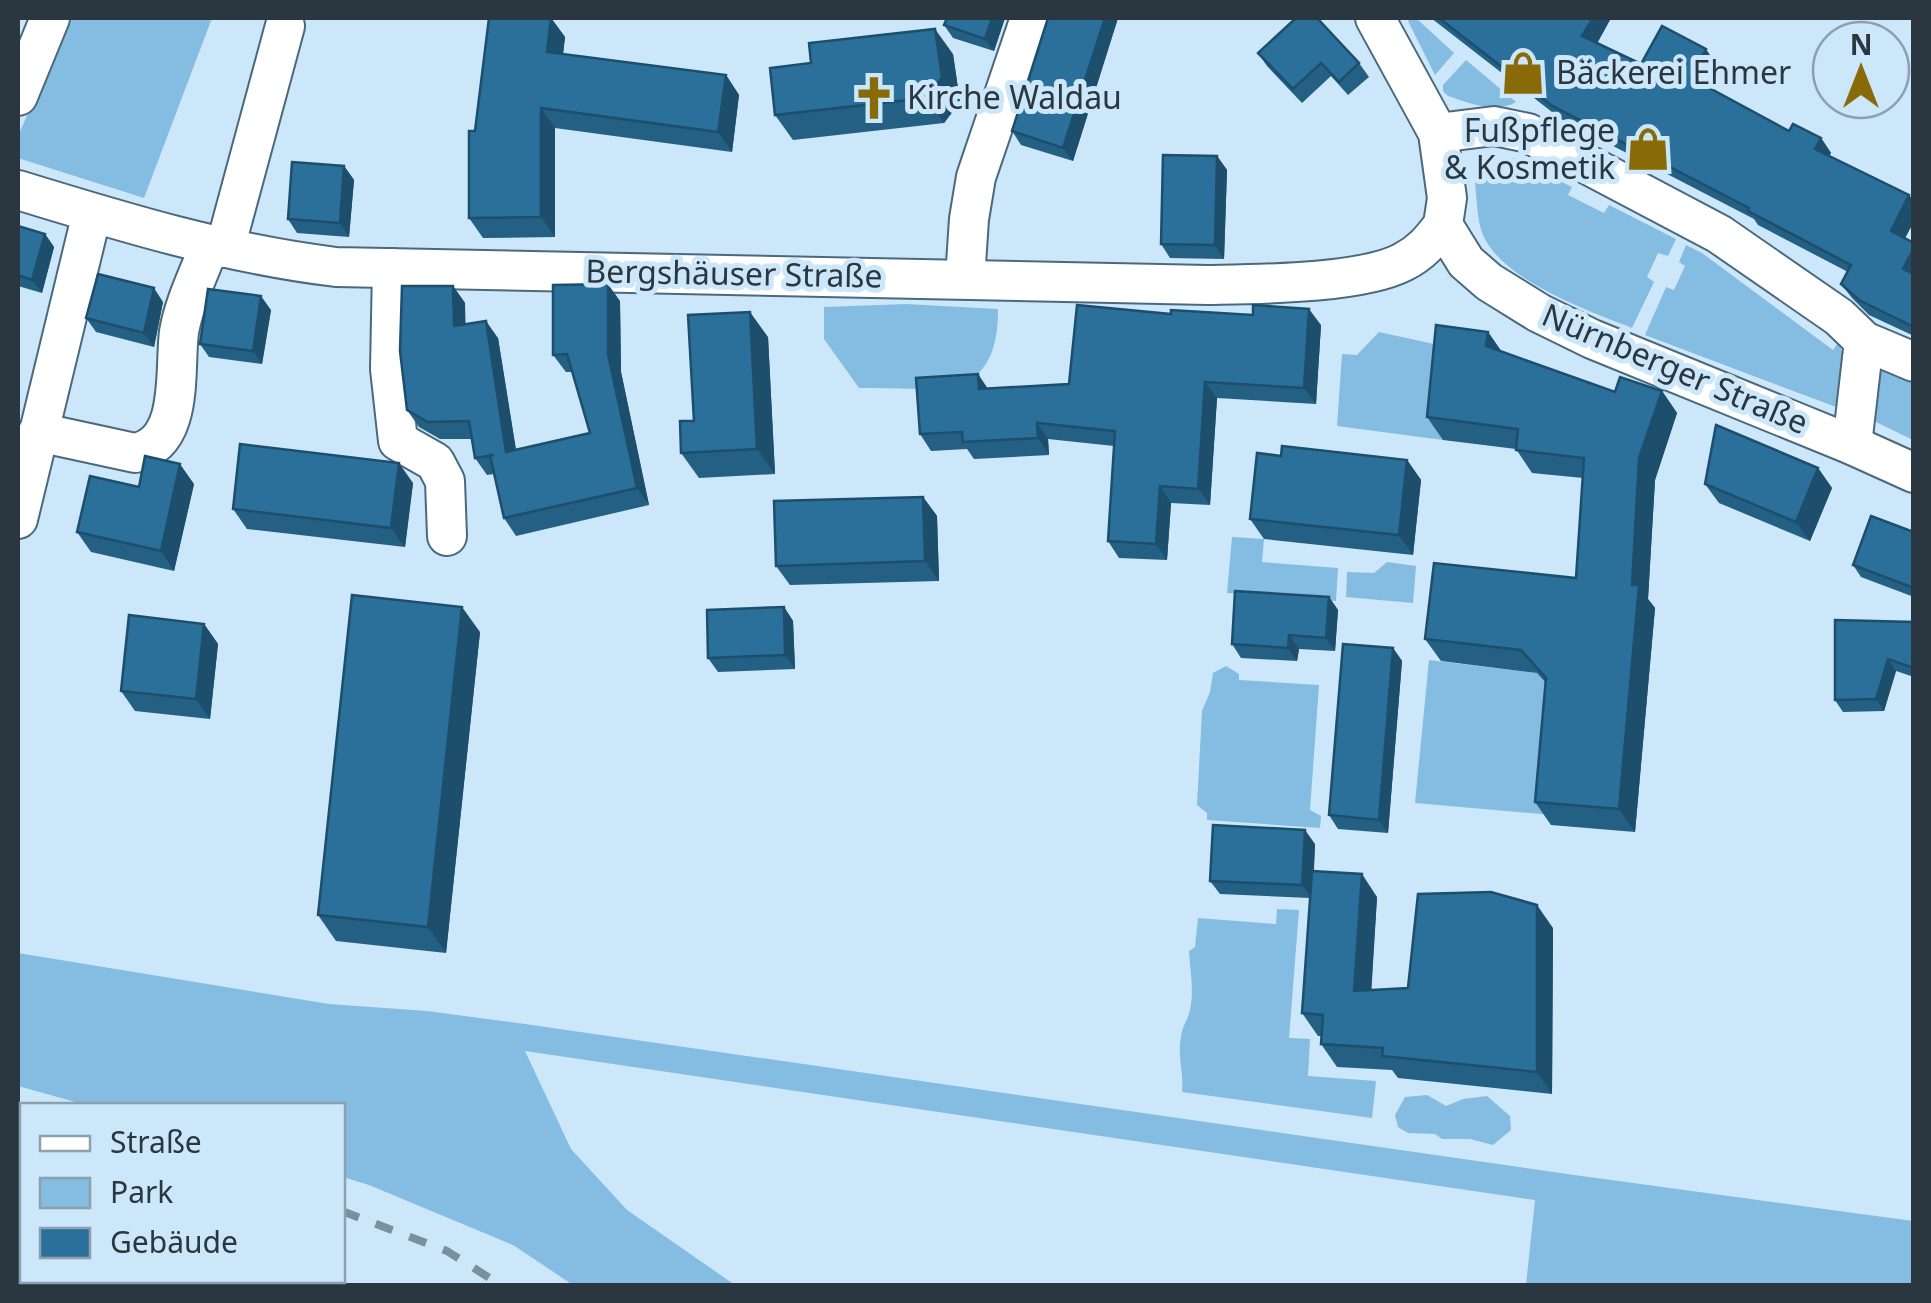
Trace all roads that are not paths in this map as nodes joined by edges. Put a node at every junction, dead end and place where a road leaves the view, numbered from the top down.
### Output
1 (50, 18) edge
2 (1030, 18) edge
3 (1375, 18) edge
4 (286, 26) dead end
5 (18, 96) edge
6 (1438, 133) junction
7 (18, 190) edge
8 (92, 213) junction
9 (1444, 226) junction
10 (218, 246) junction
11 (392, 268) junction
12 (965, 279) junction
13 (1864, 341) junction
14 (1914, 362) edge
15 (38, 432) junction
16 (1852, 445) junction
17 (1914, 473) edge
18 (18, 519) edge
19 (447, 536) dead end

1 - 5 street
2 - 12 street
3 - 6 street
4 - 10 street
6 - 9 street
6 - 13 street
7 - 8 street, Bergshäuser Straße
8 - 10 street, Bergshäuser Straße
8 - 15 street
9 - 12 street, Bergshäuser Straße
9 - 16 street, Nürnberger Straße
10 - 11 street, Bergshäuser Straße
10 - 15 street
11 - 12 street, Bergshäuser Straße
11 - 19 street
13 - 14 street
13 - 16 street, Nürnberger Straße
15 - 18 street
16 - 17 street, Nürnberger Straße

